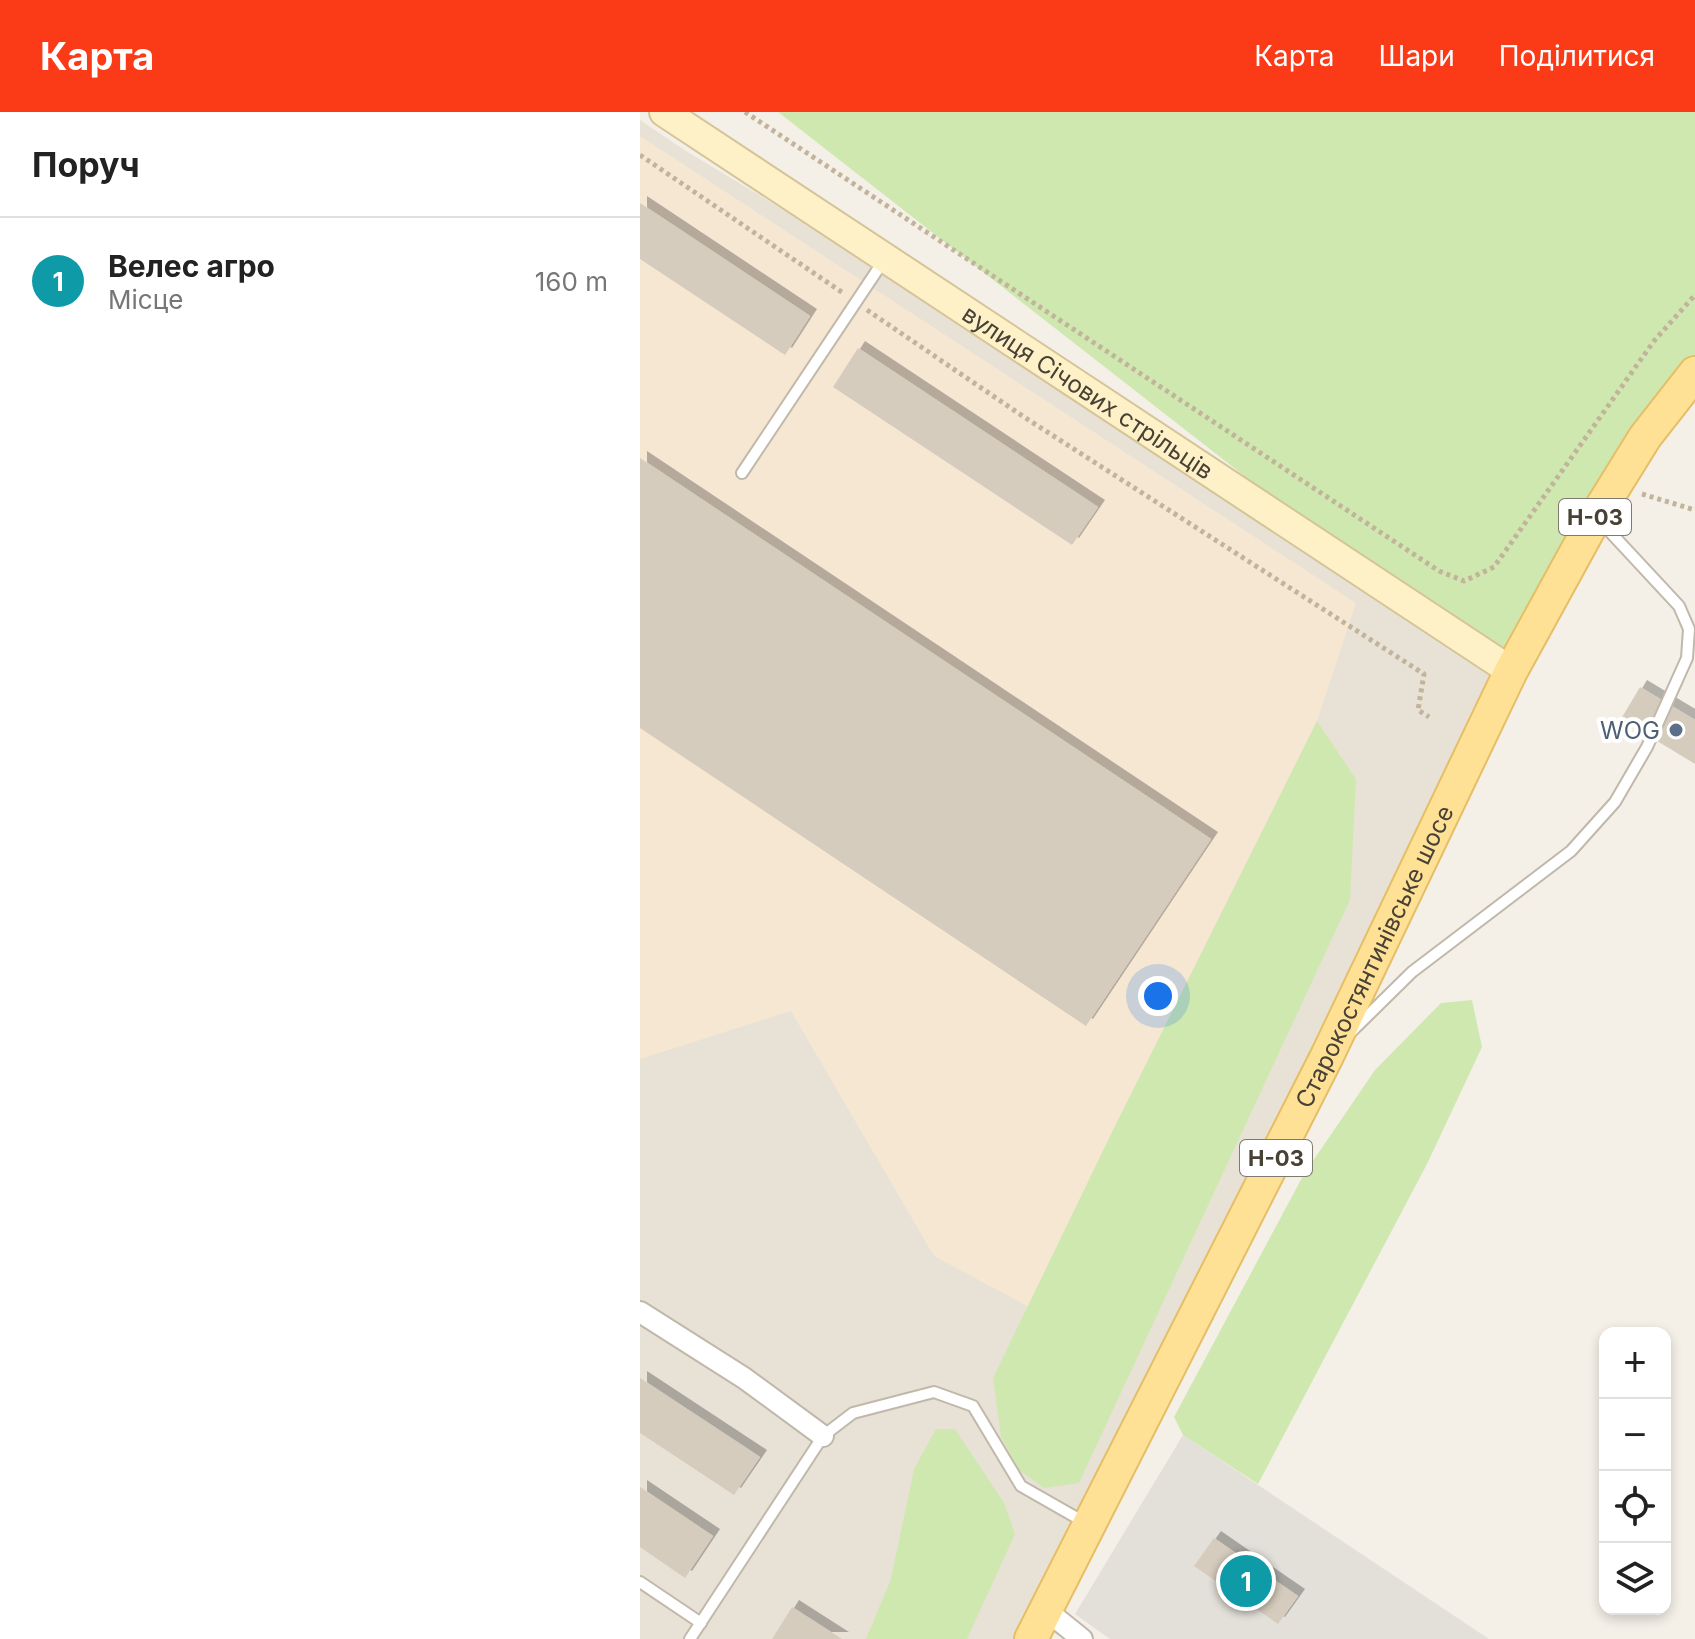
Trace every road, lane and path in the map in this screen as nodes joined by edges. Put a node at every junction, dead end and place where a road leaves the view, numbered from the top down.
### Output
1 (664, 112) edge
2 (745, 112) edge
3 (640, 155) edge
4 (885, 258) junction
5 (1695, 295) edge
6 (856, 302) junction
7 (1695, 373) edge
8 (742, 473) dead end
9 (1615, 486) junction
10 (1695, 510) edge
11 (1596, 516) junction
12 (1511, 671) junction
13 (1429, 717) dead end
14 (1327, 1056) junction
15 (640, 1312) edge
16 (823, 1436) junction
17 (1090, 1525) junction
18 (640, 1582) edge
19 (1046, 1610) junction
20 (701, 1623) junction
21 (690, 1639) edge
22 (1031, 1639) edge
23 (1082, 1639) edge

1 - 4 street, вулиця Січових стрільців
2 - 5 path
3 - 6 path
4 - 6 lane
4 - 12 street, вулиця Січових стрільців
6 - 8 lane
6 - 13 path
7 - 9 main road, Старокостянтинівське шосе / Н-03
9 - 10 path
9 - 11 main road, Старокостянтинівське шосе / Н-03
11 - 12 main road, Старокостянтинівське шосе / Н-03
11 - 14 lane
12 - 14 main road, Старокостянтинівське шосе / Н-03
14 - 17 main road, Старокостянтинівське шосе / Н-03
15 - 16 street
16 - 17 lane
16 - 20 lane
17 - 19 main road, Старокостянтинівське шосе / Н-03
18 - 20 lane
19 - 22 main road, Старокостянтинівське шосе / Н-03
19 - 23 street
20 - 21 lane

